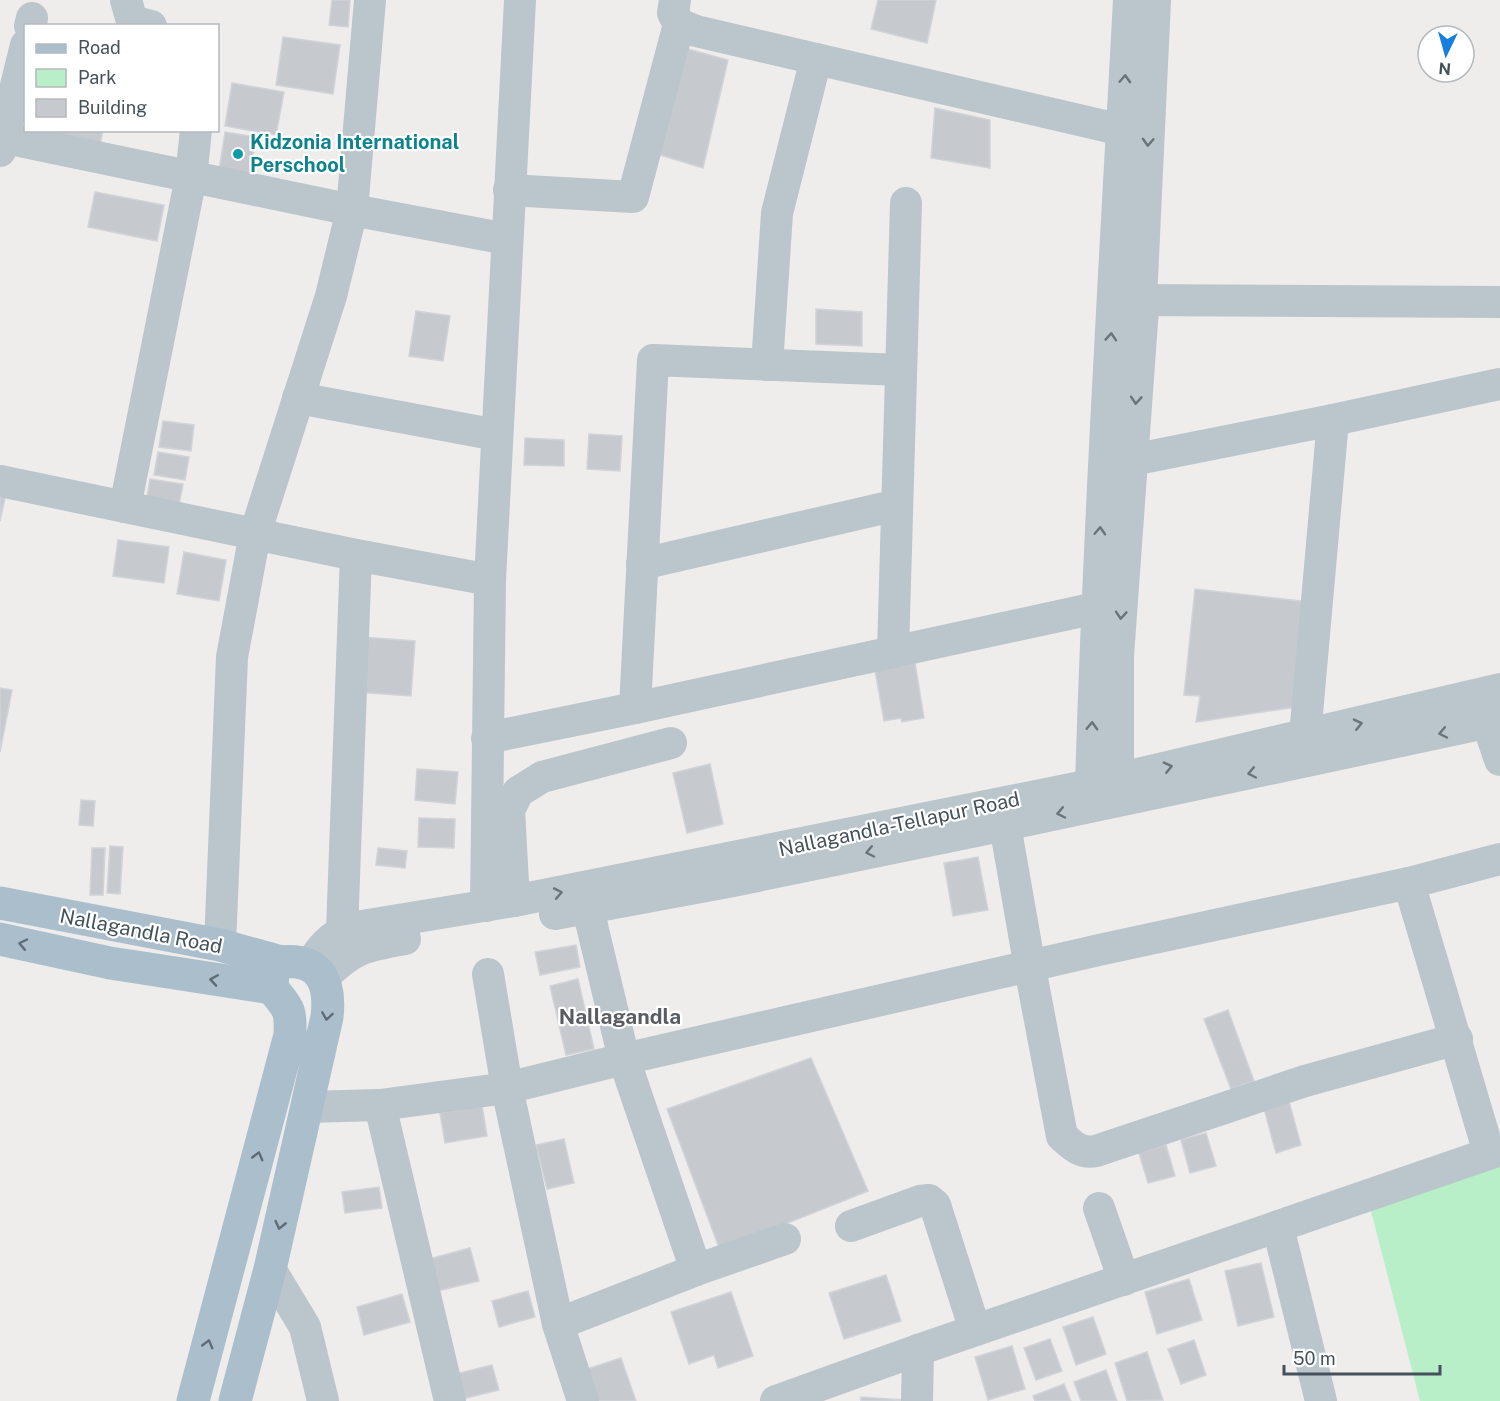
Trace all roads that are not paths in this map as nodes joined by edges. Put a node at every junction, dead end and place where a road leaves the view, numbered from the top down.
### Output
1 (126, 0) edge
2 (370, 0) edge
3 (520, 0) edge
4 (1129, 0) edge
5 (1155, 0) edge
6 (677, 12) edge
7 (143, 24) edge
8 (24, 50) edge
9 (816, 59) junction
10 (1122, 130) junction
11 (196, 132) edge
12 (1, 142) edge
13 (191, 177) junction
14 (509, 190) junction
15 (906, 203) dead end
16 (352, 210) junction
17 (507, 240) junction
18 (1128, 300) junction
19 (1500, 302) edge
20 (767, 365) junction
21 (901, 370) junction
22 (1500, 384) edge
23 (298, 398) junction
24 (1334, 420) junction
25 (497, 435) junction
26 (1117, 462) junction
27 (0, 481) edge
28 (897, 505) junction
29 (125, 507) junction
30 (255, 534) junction
31 (356, 555) junction
32 (642, 564) junction
33 (490, 580) junction
34 (1096, 609) junction
35 (892, 652) junction
36 (1500, 689) edge
37 (635, 708) junction
38 (1494, 722) edge
39 (1305, 736) junction
40 (487, 738) junction
41 (671, 743) dead end
42 (1500, 760) edge
43 (1105, 782) junction
44 (1005, 825) junction
45 (1500, 859) edge
46 (730, 870) junction
47 (1409, 883) junction
48 (0, 903) edge
49 (500, 904) junction
50 (588, 909) junction
51 (342, 931) junction
52 (0, 939) edge
53 (220, 945) junction
54 (1030, 968) junction
55 (296, 973) junction
56 (488, 975) dead end
57 (1457, 1039) junction
58 (624, 1059) junction
59 (507, 1088) junction
60 (380, 1105) junction
61 (308, 1107) junction
62 (1495, 1151) edge
63 (1099, 1208) dead end
64 (851, 1226) dead end
65 (1278, 1227) junction
66 (785, 1239) dead end
67 (270, 1269) junction
68 (696, 1269) junction
69 (1124, 1280) junction
70 (558, 1324) junction
71 (975, 1330) junction
72 (918, 1350) junction
73 (781, 1400) edge
74 (193, 1401) edge
75 (235, 1401) edge
76 (323, 1401) edge
77 (450, 1401) edge
78 (583, 1401) edge
79 (917, 1401) edge
80 (1321, 1401) edge

1 - 7 street
2 - 16 street
3 - 14 street
10 -> 4 street
5 -> 18 street
6 - 9 street
6 - 14 street
8 - 12 street
9 - 10 street
9 - 20 street
10 - 18 street
11 - 13 street
12 - 13 street
13 - 16 street
13 - 29 street
14 - 17 street
15 - 21 street
16 - 17 street
16 - 23 street
17 - 25 street
18 - 19 street
18 - 26 street
20 - 21 street
20 - 32 street
21 - 28 street
22 - 24 street
23 - 25 street
23 - 30 street
24 - 26 street
24 - 39 street
25 - 33 street
34 -> 26 street
26 -> 43 street
27 - 29 street
28 - 32 street
28 - 35 street
29 - 30 street
30 - 31 street
30 - 53 street
31 - 33 street
31 - 51 street
32 - 37 street
33 - 40 street
34 - 35 street
43 -> 34 street
35 - 37 street
39 -> 36 street, Nallagandla-Tellapur Road
37 - 40 street
38 - 42 street
38 -> 44 street, Nallagandla-Tellapur Road
43 -> 39 street, Nallagandla-Tellapur Road
40 - 49 street
41 - 49 street
43 - 46 street, Nallagandla-Tellapur Road
44 -> 46 street, Nallagandla-Tellapur Road
44 - 54 street
45 - 47 street
49 -> 46 street, Nallagandla-Tellapur Road
46 - 50 street, Nallagandla-Tellapur Road
47 - 54 street
47 - 57 street
48 - 53 main road, Nallagandla Road
49 - 51 street, Nallagandla-Tellapur Road
50 - 55 street, Nallagandla-Tellapur Road
50 - 58 street
51 - 55 street, Nallagandla-Tellapur Road
55 -> 52 main road, Nallagandla Road
53 - 55 main road, Nallagandla Road
54 - 57 street
54 - 58 street
55 -> 61 main road
74 -> 55 main road
56 - 59 street
57 - 62 street
58 - 59 street
58 - 68 street
59 - 60 street
59 - 70 street
60 - 61 street
60 - 77 street
61 -> 67 main road
62 - 65 street
63 - 69 street
64 - 71 street
65 - 69 street
65 - 80 street
66 - 68 street
67 - 75 main road
67 - 76 street
68 - 70 street
69 - 71 street
70 - 78 street
71 - 72 street
72 - 73 street
72 - 79 street

